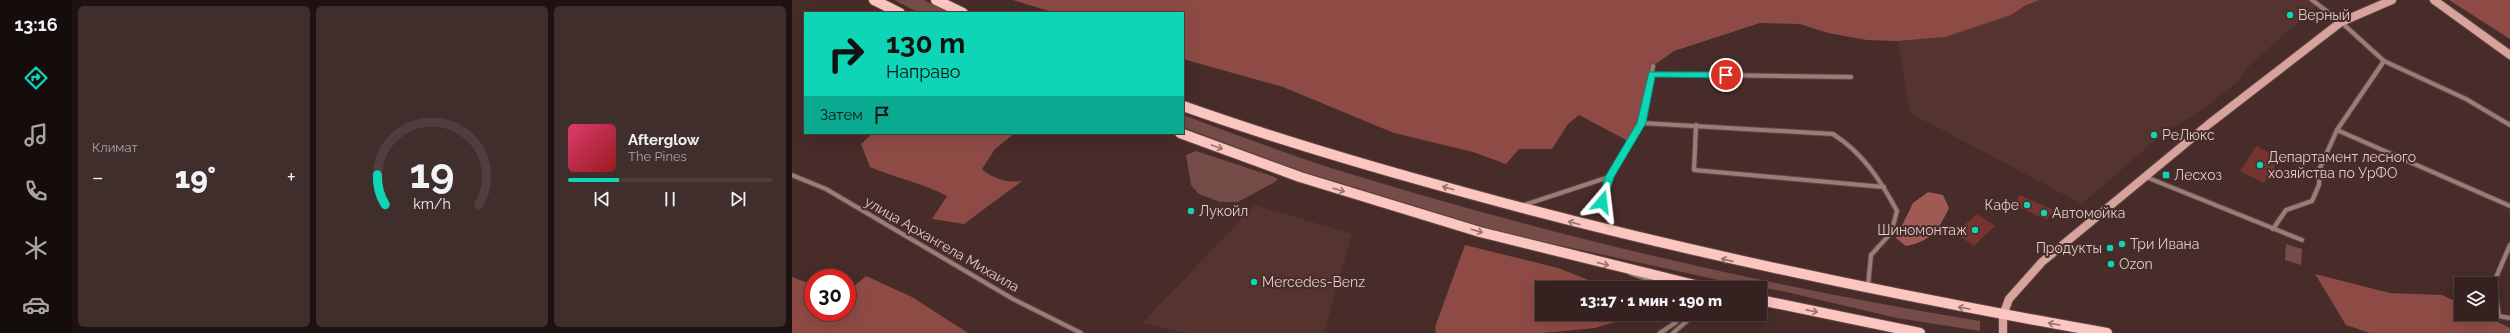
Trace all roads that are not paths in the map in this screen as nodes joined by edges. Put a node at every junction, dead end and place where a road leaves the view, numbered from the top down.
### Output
1 (874, 0) edge
2 (936, 0) edge
3 (2312, 0) edge
4 (2392, 0) edge
5 (2434, 0) edge
6 (898, 12) edge
7 (961, 12) edge
8 (2341, 22) junction
9 (2510, 55) edge
10 (2384, 61) junction
11 (1653, 66) dead end
12 (1652, 74) junction
13 (1851, 76) dead end
14 (1184, 106) edge
15 (1642, 123) junction
16 (1696, 125) junction
17 (2510, 125) edge
18 (2337, 130) junction
19 (1183, 134) edge
20 (792, 175) edge
21 (2145, 176) junction
22 (1609, 177) junction
23 (1884, 187) junction
24 (2510, 206) edge
25 (1517, 208) junction
26 (2273, 229) junction
27 (1614, 234) junction
28 (2302, 240) dead end
29 (2510, 245) edge
30 (1624, 269) junction
31 (1652, 281) edge
32 (1676, 281) edge
33 (1867, 290) junction
34 (1767, 302) edge
35 (2003, 315) junction
36 (2510, 318) edge
37 (1677, 321) edge
38 (1687, 321) edge
39 (1081, 333) edge
40 (1660, 333) edge
41 (1673, 333) edge
42 (1920, 333) edge
43 (2003, 333) edge
44 (2107, 333) edge

1 - 6 main road
2 - 7 main road
3 - 8 street
4 - 8 street
5 - 9 street
8 - 10 street
8 - 21 street
10 - 17 street
10 - 18 street
11 - 12 street
12 - 13 street
12 - 15 street
25 -> 14 main road
15 - 16 street
15 - 22 street
16 - 23 street
16 - 23 street
18 - 24 street
18 - 26 street
19 -> 30 main road
20 - 39 street, улица Архангела Михаила
21 - 26 street
21 - 35 street
22 - 25 street
22 - 27 street
23 - 33 street
27 -> 25 main road
26 - 28 street
33 -> 27 main road
29 - 36 street
30 - 31 street
30 - 32 main road
35 -> 33 main road
34 -> 42 main road
35 - 43 street
44 -> 35 main road
37 - 40 street
38 - 41 street

